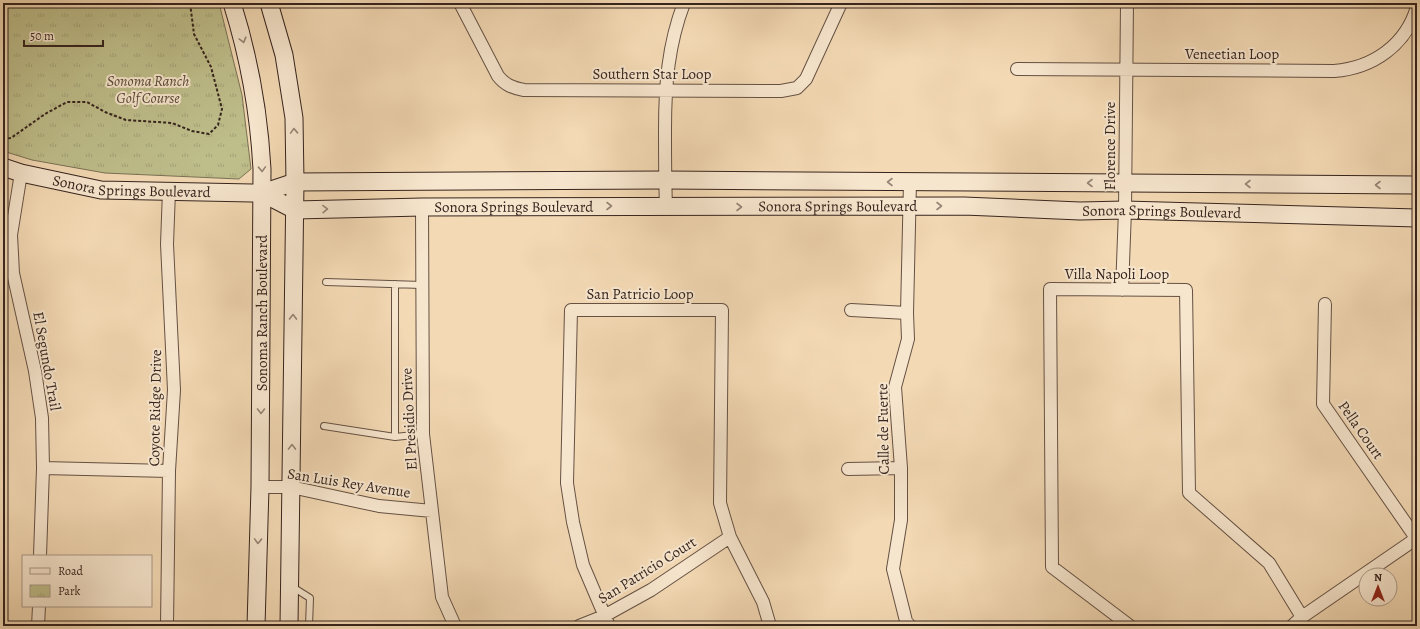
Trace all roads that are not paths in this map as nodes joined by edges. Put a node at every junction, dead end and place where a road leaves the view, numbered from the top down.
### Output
1 (232, 3) edge
2 (269, 3) edge
3 (460, 3) edge
4 (684, 3) edge
5 (841, 3) edge
6 (1127, 3) edge
7 (1417, 7) edge
8 (1017, 69) dead end
9 (1126, 69) junction
10 (665, 91) junction
11 (3, 167) edge
12 (21, 173) junction
13 (665, 180) junction
14 (296, 182) junction
15 (910, 182) junction
16 (1126, 183) junction
17 (1417, 185) edge
18 (169, 191) junction
19 (262, 193) junction
20 (666, 206) junction
21 (910, 206) junction
22 (422, 207) junction
23 (295, 210) junction
24 (1125, 210) junction
25 (1417, 218) edge
26 (326, 282) dead end
27 (395, 284) junction
28 (422, 285) junction
29 (1122, 290) junction
30 (1325, 304) dead end
31 (851, 310) dead end
32 (906, 313) junction
33 (324, 426) dead end
34 (423, 434) junction
35 (395, 437) junction
36 (43, 468) junction
37 (901, 468) junction
38 (848, 469) dead end
39 (169, 470) junction
40 (260, 487) junction
41 (291, 487) junction
42 (432, 511) junction
43 (730, 537) junction
44 (1417, 538) edge
45 (40, 555) edge
46 (290, 586) junction
47 (39, 607) edge
48 (1302, 617) junction
49 (606, 621) edge
50 (38, 626) edge
51 (167, 626) edge
52 (256, 626) edge
53 (289, 626) edge
54 (309, 626) edge
55 (455, 626) edge
56 (579, 626) edge
57 (770, 626) edge
58 (910, 626) edge
59 (1130, 626) edge
60 (1292, 626) edge

1 -> 19 street, Sonoma Ranch Boulevard
14 -> 2 street, Sonoma Ranch Boulevard
3 - 10 street, Southern Star Loop
4 - 10 street
5 - 10 street, Southern Star Loop
6 - 9 street, Florence Drive
7 - 9 street, Veneetian Loop
8 - 9 street, Veneetian Loop
9 - 16 street, Florence Drive
10 - 13 street
11 - 12 street, Sonora Springs Boulevard
12 - 18 street, Sonora Springs Boulevard
12 - 36 street, El Segundo Trail
13 - 14 street, Sonora Springs Boulevard
15 -> 13 street, Sonora Springs Boulevard
13 - 20 street
14 - 19 street, Sonora Springs Boulevard
14 - 23 street, Sonoma Ranch Boulevard
16 -> 15 street, Sonora Springs Boulevard
15 - 21 street, Calle de Fuerte
17 -> 16 street, Sonora Springs Boulevard
16 - 24 street, Florence Drive
18 - 19 street, Sonora Springs Boulevard
18 - 39 street, Coyote Ridge Drive
19 - 23 street, Sonora Springs Boulevard
19 -> 40 street, Sonoma Ranch Boulevard
20 -> 21 street, Sonora Springs Boulevard
22 -> 20 street, Sonora Springs Boulevard
21 -> 24 street, Sonora Springs Boulevard
21 - 32 street, Calle de Fuerte
23 -> 22 street, Sonora Springs Boulevard
22 - 28 street, El Presidio Drive
41 -> 23 street, Sonoma Ranch Boulevard
24 - 25 street, Sonora Springs Boulevard
24 - 29 street, Florence Drive
26 - 27 lane
27 - 28 lane
27 - 35 lane
28 - 34 street, El Presidio Drive
29 - 48 street, Villa Napoli Loop
29 - 59 street, Villa Napoli Loop
30 - 44 street, Pella Court
31 - 32 street
32 - 37 street, Calle de Fuerte
33 - 35 lane
34 - 35 lane
34 - 42 street, El Presidio Drive
36 - 39 street
36 - 45 street, El Segundo Trail
37 - 38 street
37 - 58 street, Calle de Fuerte
39 - 51 street, Coyote Ridge Drive
40 - 41 street, San Luis Rey Avenue
40 -> 52 street, Sonoma Ranch Boulevard
41 - 42 street, San Luis Rey Avenue
41 - 46 street, Sonoma Ranch Boulevard
42 - 55 street, El Presidio Drive
43 - 49 street, San Patricio Court
43 - 49 street, San Patricio Loop
43 - 57 street
44 - 48 street
46 - 53 street, Sonoma Ranch Boulevard
46 - 54 lane
47 - 50 street
48 - 60 street
49 - 56 street, San Patricio Court

